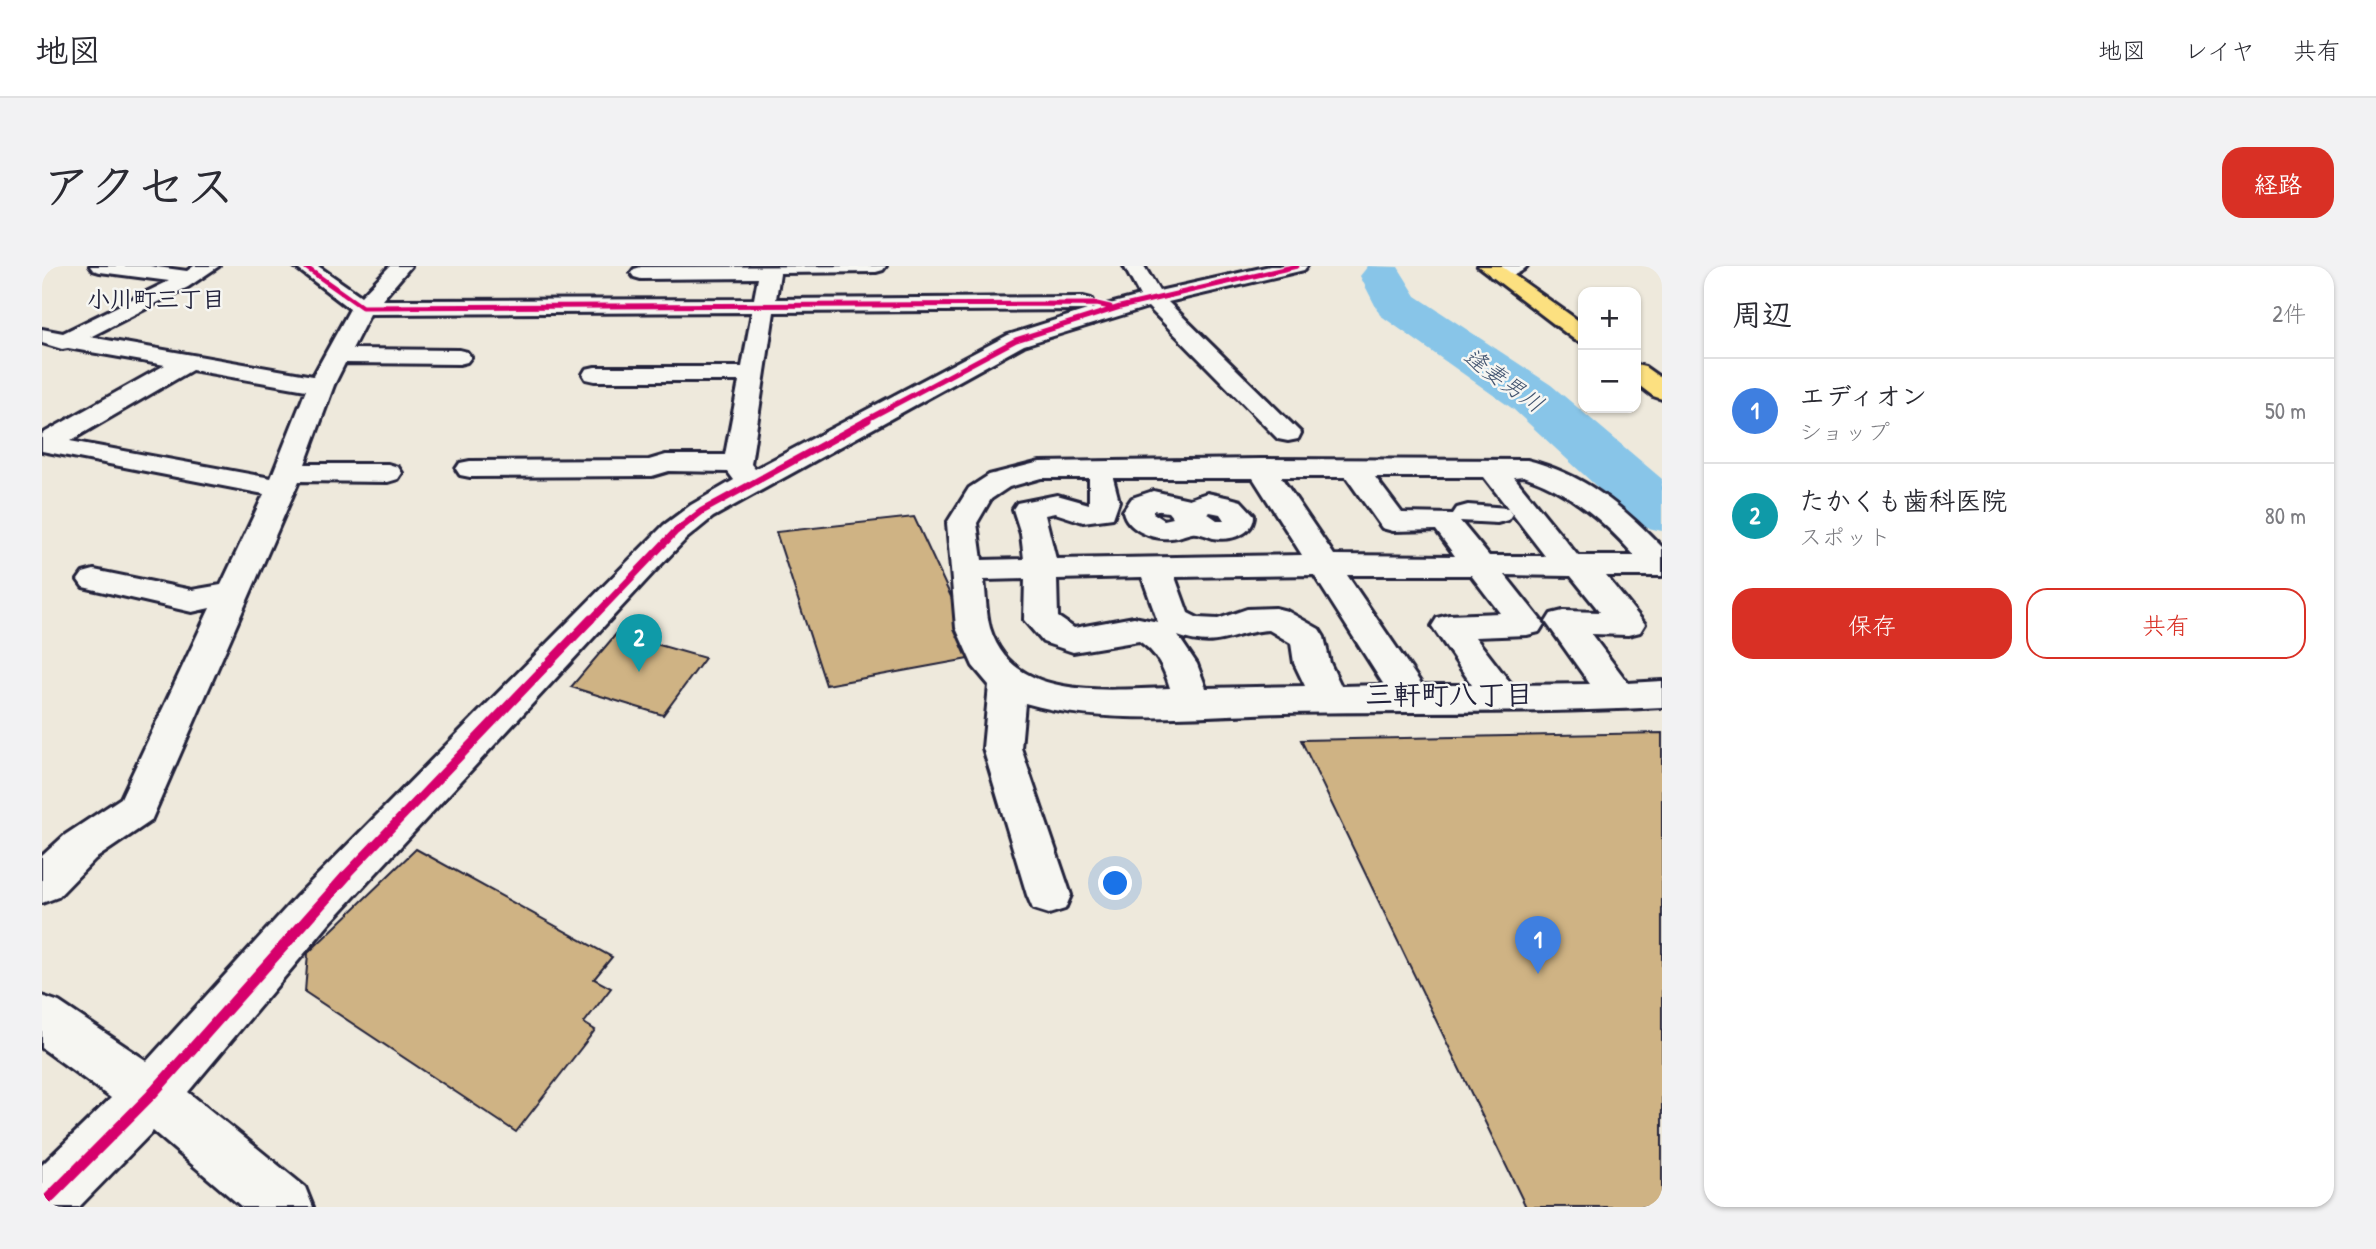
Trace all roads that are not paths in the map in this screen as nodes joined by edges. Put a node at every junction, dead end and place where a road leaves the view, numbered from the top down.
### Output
1 (100, 266) edge
2 (209, 266) edge
3 (304, 266) edge
4 (401, 266) edge
5 (876, 266) edge
6 (1134, 266) edge
7 (1297, 266) edge
8 (770, 268) edge
9 (1501, 268) edge
10 (641, 273) dead end
11 (1219, 274) edge
12 (188, 277) junction
13 (1153, 300) junction
14 (765, 305) junction
15 (362, 307) junction
16 (1116, 309) junction
17 (1578, 330) edge
18 (42, 336) edge
19 (66, 340) junction
20 (42, 352) edge
21 (459, 357) dead end
22 (189, 362) junction
23 (328, 371) junction
24 (595, 374) dead end
25 (752, 374) junction
26 (1641, 376) edge
27 (1662, 391) edge
28 (1288, 433) dead end
29 (1430, 466) junction
30 (1260, 467) junction
31 (1353, 467) junction
32 (1490, 467) junction
33 (470, 470) dead end
34 (388, 473) dead end
35 (744, 473) junction
36 (284, 481) junction
37 (1101, 481) dead end
38 (1290, 514) junction
39 (1511, 514) junction
40 (1324, 565) junction
41 (1494, 566) junction
42 (1574, 566) junction
43 (1662, 566) edge
44 (1190, 567) junction
45 (1155, 569) junction
46 (966, 570) junction
47 (1041, 570) junction
48 (94, 580) dead end
49 (232, 594) junction
50 (1008, 681) junction
51 (1662, 694) edge
52 (1619, 697) junction
53 (1411, 698) junction
54 (1501, 698) junction
55 (1192, 700) junction
56 (1330, 700) junction
57 (42, 884) edge
58 (1049, 895) dead end
59 (42, 1019) edge
60 (151, 1096) junction
61 (42, 1205) edge
62 (285, 1207) edge

1 - 12 street
2 - 12 street
3 - 15 street
4 - 15 street
5 - 8 street
6 - 13 street
7 - 11 street
8 - 10 street
8 - 14 street
9 - 17 highway
11 - 13 street
12 - 19 street
13 - 16 street
13 - 28 street
14 - 15 street
14 - 16 street
14 - 25 street
15 - 23 street
16 - 35 street
18 - 19 street
19 - 20 street
19 - 22 street
21 - 23 street
22 - 23 street
22 - 36 street
23 - 36 street
24 - 25 street
25 - 35 street
26 - 27 highway
29 - 31 street
29 - 32 street
29 - 39 street
30 - 31 street
30 - 38 street
30 - 46 street
31 - 41 street
32 - 39 street
32 - 43 street
33 - 35 street
34 - 36 street
35 - 60 street
36 - 49 street
37 - 47 street
38 - 40 street
38 - 44 street
39 - 41 street
39 - 42 street
40 - 41 street
40 - 44 street
40 - 53 street
41 - 42 street
41 - 54 street
42 - 43 street
42 - 52 street
44 - 45 street
45 - 47 street
45 - 56 street
46 - 47 street
46 - 50 street
47 - 55 street
48 - 49 street
49 - 57 street
50 - 55 street
50 - 58 street
51 - 52 street
52 - 54 street
53 - 54 street
53 - 56 street
55 - 56 street
59 - 60 street
60 - 61 street
60 - 62 street

